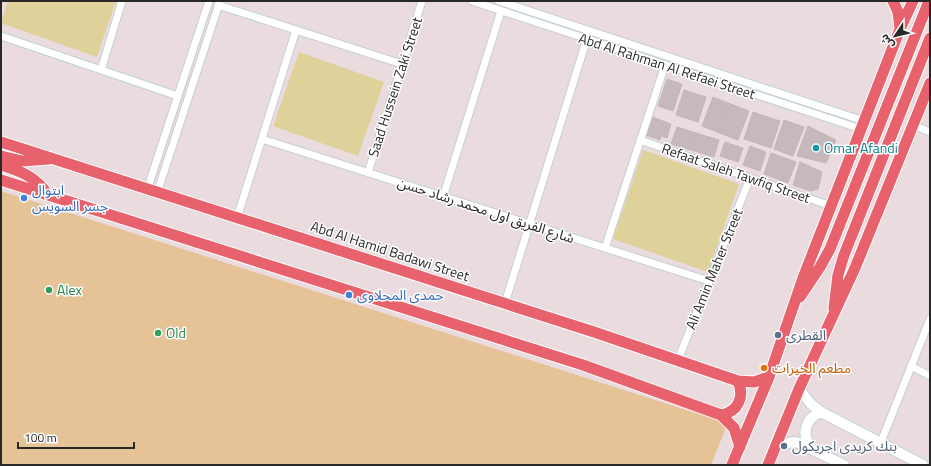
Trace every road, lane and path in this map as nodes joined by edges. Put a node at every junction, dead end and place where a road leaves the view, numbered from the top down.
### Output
1 (122, 1) edge
2 (209, 1) edge
3 (422, 1) edge
4 (472, 1) edge
5 (499, 1) edge
6 (893, 1) edge
7 (913, 1) edge
8 (929, 1) edge
9 (219, 3) edge
10 (501, 11) junction
11 (900, 29) junction
12 (296, 30) junction
13 (590, 31) junction
14 (1, 36) edge
15 (930, 38) edge
16 (587, 39) junction
17 (402, 64) junction
18 (665, 65) junction
19 (101, 70) junction
20 (930, 83) edge
21 (178, 96) junction
22 (863, 125) junction
23 (913, 125) junction
24 (930, 132) edge
25 (262, 139) junction
26 (640, 140) junction
27 (1, 142) edge
28 (1, 156) edge
29 (52, 159) junction
30 (1, 165) edge
31 (368, 172) junction
32 (750, 178) junction
33 (1, 180) edge
34 (152, 191) junction
35 (48, 195) junction
36 (443, 196) junction
37 (831, 206) junction
38 (237, 218) junction
39 (529, 224) junction
40 (605, 248) junction
41 (709, 281) junction
42 (796, 302) junction
43 (504, 303) junction
44 (833, 316) junction
45 (930, 319) edge
46 (678, 360) junction
47 (911, 366) junction
48 (930, 376) edge
49 (769, 377) junction
50 (738, 381) junction
51 (799, 389) junction
52 (821, 412) junction
53 (721, 415) junction
54 (881, 442) junction
55 (776, 446) junction
56 (740, 447) junction
57 (811, 448) junction
58 (732, 465) edge
59 (768, 465) edge
60 (844, 465) edge
61 (923, 465) edge

1 - 19 street
2 - 21 street
3 - 17 street, Saad Hussein Zaki Street
4 - 10 street, Abd Al Rahman Al Refaei Street
5 - 13 street, Abd Al Rahman Al Refaei Street
6 - 11 main road
7 - 11 main road
8 - 42 main road
9 - 12 street
9 - 34 street
10 - 16 street, Abd Al Rahman Al Refaei Street
10 - 36 street
11 - 22 main road
12 - 17 street
12 - 25 street
13 - 16 street
13 - 22 street, Abd Al Rahman Al Refaei Street
14 - 19 street
15 - 44 main road
16 - 18 street, Abd Al Rahman Al Refaei Street
16 - 39 street
17 - 31 street, Saad Hussein Zaki Street
18 - 22 street, Abd Al Rahman Al Refaei Street
18 - 26 street
19 - 21 street
20 - 23 main road
21 - 34 street
22 - 37 main road
23 - 24 street
23 - 44 main road
25 - 31 street, شارع الفريق اول محمد رشاد حسن
25 - 38 street
26 - 32 street, Refaat Saleh Tawfiq Street
26 - 40 street
27 - 29 main road, Abd Al Hamid Badawi Street
28 - 29 main road
29 - 34 main road, Abd Al Hamid Badawi Street
30 - 35 main road
31 - 36 street, شارع الفريق اول محمد رشاد حسن
32 - 37 street, Refaat Saleh Tawfiq Street
32 - 41 street, Ali Amin Maher Street
33 - 35 main road
34 - 38 main road, Abd Al Hamid Badawi Street
35 - 53 main road
36 - 39 street, شارع الفريق اول محمد رشاد حسن
37 - 42 main road
38 - 43 main road, Abd Al Hamid Badawi Street
39 - 40 street, شارع الفريق اول محمد رشاد حسن
39 - 43 street
40 - 41 street, شارع الفريق اول محمد رشاد حسن
41 - 46 street, Ali Amin Maher Street
42 - 49 main road
43 - 46 main road, Abd Al Hamid Badawi Street
44 - 51 main road
45 - 47 street
46 - 50 main road, Abd Al Hamid Badawi Street
47 - 48 street
47 - 54 street
49 - 50 main road, Abd Al Hamid Badawi Street
49 - 56 main road
50 - 53 main road
51 - 52 main road
51 - 55 main road
52 - 54 main road
52 - 57 main road
53 - 56 main road
54 - 61 main road
55 - 57 main road
55 - 59 main road
56 - 58 main road
57 - 60 main road

